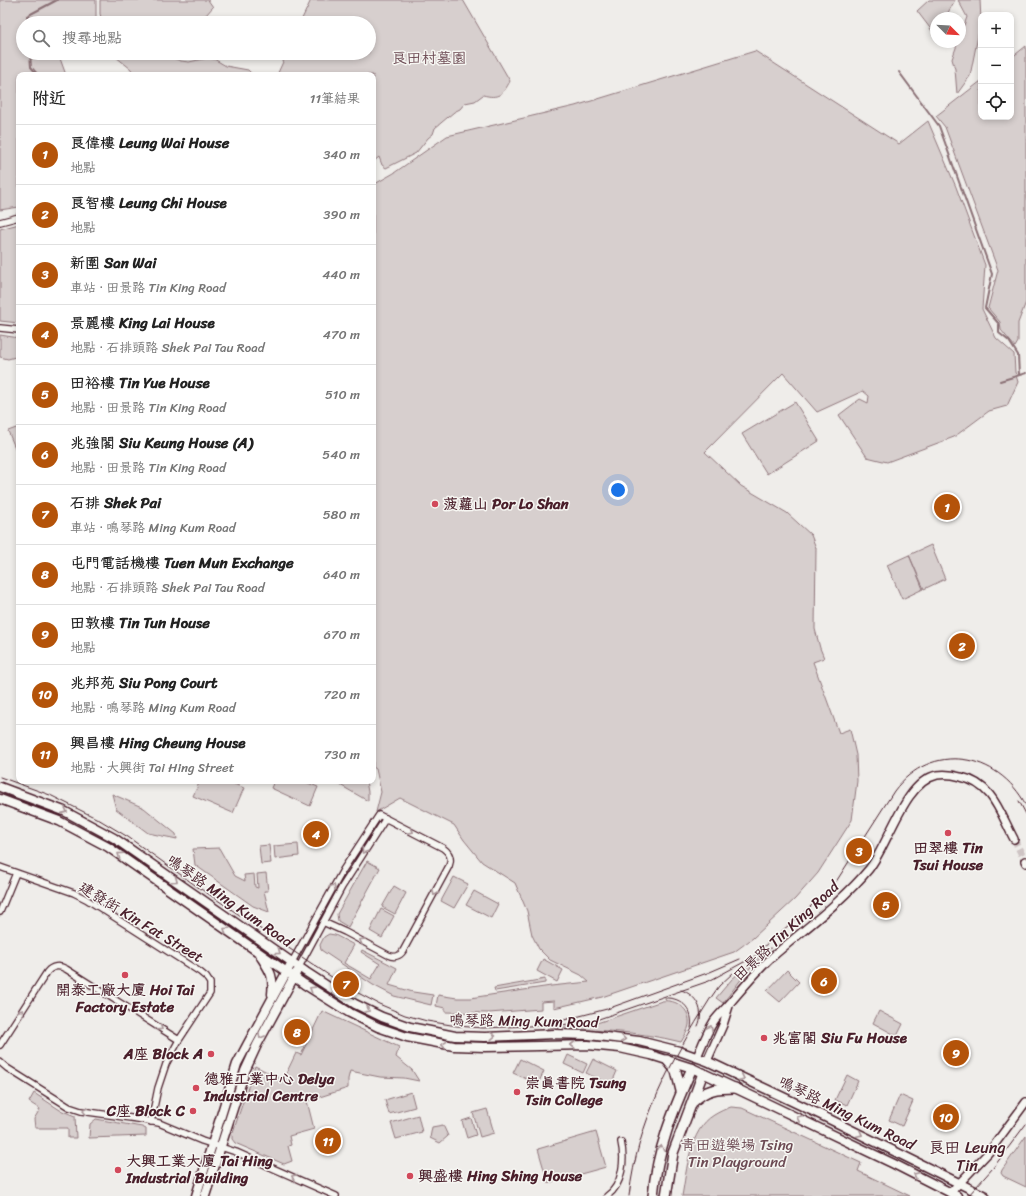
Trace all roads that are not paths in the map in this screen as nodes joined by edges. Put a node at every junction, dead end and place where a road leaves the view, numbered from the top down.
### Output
1 (16, 218) edge
2 (0, 222) edge
3 (0, 328) edge
4 (16, 330) edge
5 (0, 787) edge
6 (0, 799) edge
7 (386, 818) junction
8 (1014, 839) tunnel mouth
9 (0, 867) edge
10 (16, 873) junction
11 (0, 912) edge
12 (323, 922) junction
13 (258, 953) junction
14 (295, 964) junction
15 (286, 972) junction
16 (294, 977) junction
17 (271, 999) junction
18 (730, 1004) junction
19 (179, 1040) junction
20 (0, 1045) edge
21 (697, 1057) junction
22 (667, 1060) junction
23 (0, 1062) edge
24 (707, 1062) junction
25 (692, 1068) junction
26 (703, 1073) junction
27 (735, 1088) junction
28 (681, 1092) junction
29 (1026, 1102) edge
30 (692, 1103) junction
31 (151, 1122) junction
32 (621, 1142) dead end
33 (212, 1144) junction
34 (220, 1147) junction
35 (960, 1184) junction
36 (954, 1194) edge
37 (196, 1196) edge
38 (205, 1196) edge
39 (336, 1196) edge
40 (607, 1196) edge
41 (653, 1196) edge
42 (666, 1196) edge
43 (985, 1196) edge

1 - 2 street
3 - 4 street
5 -> 14 main road, 鳴琴路 Ming Kum Road
13 -> 6 main road, 鳴琴路 Ming Kum Road
7 -> 12 street
7 -> 12 street
14 -> 7 street
8 - 18 street, 田景路 Tin King Road
9 - 10 street, 建發街 Kin Fat Street
10 - 11 street
10 - 19 street, 建發街 Kin Fat Street
12 - 14 street
13 - 15 main road, 鳴琴路 Ming Kum Road
13 - 17 main road
14 - 15 main road
14 - 16 main road
14 -> 21 main road, 鳴琴路 Ming Kum Road
15 - 16 main road, 鳴琴路 Ming Kum Road
15 - 17 main road
22 -> 16 main road, 鳴琴路 Ming Kum Road
16 -> 34 main road
17 - 33 main road
21 -> 18 street, 田景路 Tin King Road
18 - 24 street, 田景路 Tin King Road
20 -> 19 street
19 - 31 street, 建發街 Kin Fat Street
21 - 24 main road, 鳴琴路 Ming Kum Road
21 - 25 main road
22 - 25 main road, 鳴琴路 Ming Kum Road
22 - 28 main road
31 -> 23 street
24 - 26 main road
24 -> 35 main road, 鳴琴路 Ming Kum Road
25 - 26 main road, 鳴琴路 Ming Kum Road
25 - 28 main road
26 - 27 main road, 鳴琴路 Ming Kum Road
26 - 30 main road
27 - 30 main road
36 -> 27 main road, 鳴琴路 Ming Kum Road
41 -> 28 main road
29 - 35 street
30 - 42 main road
31 - 33 street
32 - 40 street
33 - 34 street
33 - 37 main road
34 - 38 main road
39 -> 34 street
35 - 36 street
35 - 43 main road, 鳴琴路 Ming Kum Road

